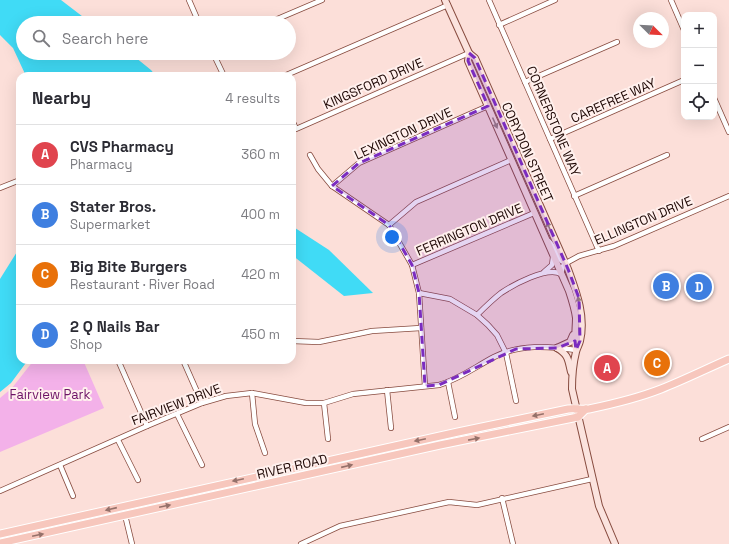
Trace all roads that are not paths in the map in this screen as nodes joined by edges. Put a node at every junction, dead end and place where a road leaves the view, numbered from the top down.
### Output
1 (189, 0) edge
2 (322, 0) edge
3 (489, 0) edge
4 (555, 0) edge
5 (671, 0) edge
6 (446, 2) edge
7 (196, 16) edge
8 (284, 16) edge
9 (681, 23) edge
10 (499, 25) junction
11 (617, 42) dead end
12 (469, 53) junction
13 (216, 60) edge
14 (222, 72) edge
15 (293, 72) edge
16 (681, 81) edge
17 (524, 82) junction
18 (717, 105) edge
19 (488, 106) junction
20 (296, 129) edge
21 (729, 132) edge
22 (550, 139) junction
23 (310, 155) dead end
24 (667, 155) dead end
25 (511, 160) junction
26 (16, 182) edge
27 (332, 186) junction
28 (0, 188) edge
29 (574, 196) junction
30 (729, 196) edge
31 (534, 213) junction
32 (389, 225) junction
33 (547, 240) junction
34 (598, 251) junction
35 (554, 256) junction
36 (565, 263) junction
37 (412, 265) junction
38 (542, 273) junction
39 (561, 274) junction
40 (419, 292) junction
41 (478, 315) junction
42 (576, 319) junction
43 (421, 328) junction
44 (296, 341) edge
45 (557, 348) junction
46 (576, 350) junction
47 (506, 353) junction
48 (729, 359) edge
49 (120, 364) edge
50 (185, 364) edge
51 (572, 378) junction
52 (448, 382) junction
53 (425, 386) junction
54 (387, 390) junction
55 (252, 393) junction
56 (516, 401) dead end
57 (324, 402) junction
58 (202, 403) junction
59 (576, 408) junction
60 (586, 410) junction
61 (177, 414) junction
62 (455, 417) dead end
63 (578, 417) junction
64 (147, 426) junction
65 (729, 427) edge
66 (391, 428) dead end
67 (702, 438) dead end
68 (328, 439) dead end
69 (118, 440) junction
70 (265, 453) dead end
71 (60, 465) junction
72 (202, 465) dead end
73 (592, 479) junction
74 (138, 480) dead end
75 (0, 492) edge
76 (73, 496) dead end
77 (502, 498) junction
78 (126, 515) junction
79 (0, 534) edge
80 (0, 543) edge
81 (132, 544) edge
82 (301, 544) edge
83 (513, 544) edge
84 (615, 544) edge

1 - 7 street
2 - 8 street
3 - 10 street, CORNERSTONE WAY
4 - 10 street
5 - 9 street
6 - 12 main road, CORYDON STREET
6 - 15 street
10 - 17 street, CORNERSTONE WAY
11 - 17 street
12 - 19 main road, CORYDON STREET
12 - 20 street, KINGSFORD DRIVE
36 -> 12 main road, CORYDON STREET
13 - 14 street
16 - 22 street, CAREFREE WAY
17 - 22 street, CORNERSTONE WAY
18 - 21 street
19 -> 25 main road, CORYDON STREET
19 - 27 street, LEXINGTON DRIVE
22 - 29 street, CORNERSTONE WAY
23 - 27 street
24 - 29 street
25 - 31 main road, CORYDON STREET
25 - 32 street
26 - 28 street
27 - 32 street
29 - 34 street, CORNERSTONE WAY
30 - 34 street, ELLINGTON DRIVE
31 - 33 main road, CORYDON STREET
31 - 37 street, FERRINGTON DRIVE
32 - 37 street
33 - 35 main road, CORYDON STREET
33 - 36 street, CORYDON STREET
34 - 36 street, ELLINGTON DRIVE
35 - 38 street
35 - 39 main road, CORYDON STREET
36 - 39 street
46 -> 36 main road, CORYDON STREET
37 - 40 street
38 - 39 street
38 - 41 street
39 - 42 main road, CORYDON STREET
40 - 41 street
40 - 43 street
41 - 47 street
42 - 45 main road
42 - 46 main road, CORYDON STREET
43 - 44 street
43 - 53 street
45 - 46 street, FAIRVIEW DRIVE
45 - 47 street, FAIRVIEW DRIVE
45 - 51 main road
46 - 51 main road, CORYDON STREET
47 - 52 street, FAIRVIEW DRIVE
47 - 56 street
48 - 60 main road, RIVER ROAD
49 - 64 street
50 - 58 street
51 - 59 main road, CORYDON STREET
52 - 53 street, FAIRVIEW DRIVE
52 - 62 street
53 - 54 street, FAIRVIEW DRIVE
54 - 57 street, FAIRVIEW DRIVE
54 - 66 street
55 - 57 street, FAIRVIEW DRIVE
55 - 58 street, FAIRVIEW DRIVE
55 - 70 street
57 - 68 street
58 - 61 street, FAIRVIEW DRIVE
59 - 60 main road, RIVER ROAD
59 - 63 main road, CORYDON STREET
59 -> 79 main road, RIVER ROAD
60 - 63 main road, RIVER ROAD
61 - 64 street, FAIRVIEW DRIVE
61 - 72 street
63 - 73 main road, CORYDON STREET
78 -> 63 main road, RIVER ROAD
64 - 69 street, FAIRVIEW DRIVE
65 - 67 street
69 - 71 street, FAIRVIEW DRIVE
69 - 74 street
71 - 75 street, FAIRVIEW DRIVE
71 - 76 street
73 - 77 street
73 - 84 main road, CORYDON STREET
77 - 82 street
77 - 83 street
80 -> 78 main road, RIVER ROAD
78 - 81 street

